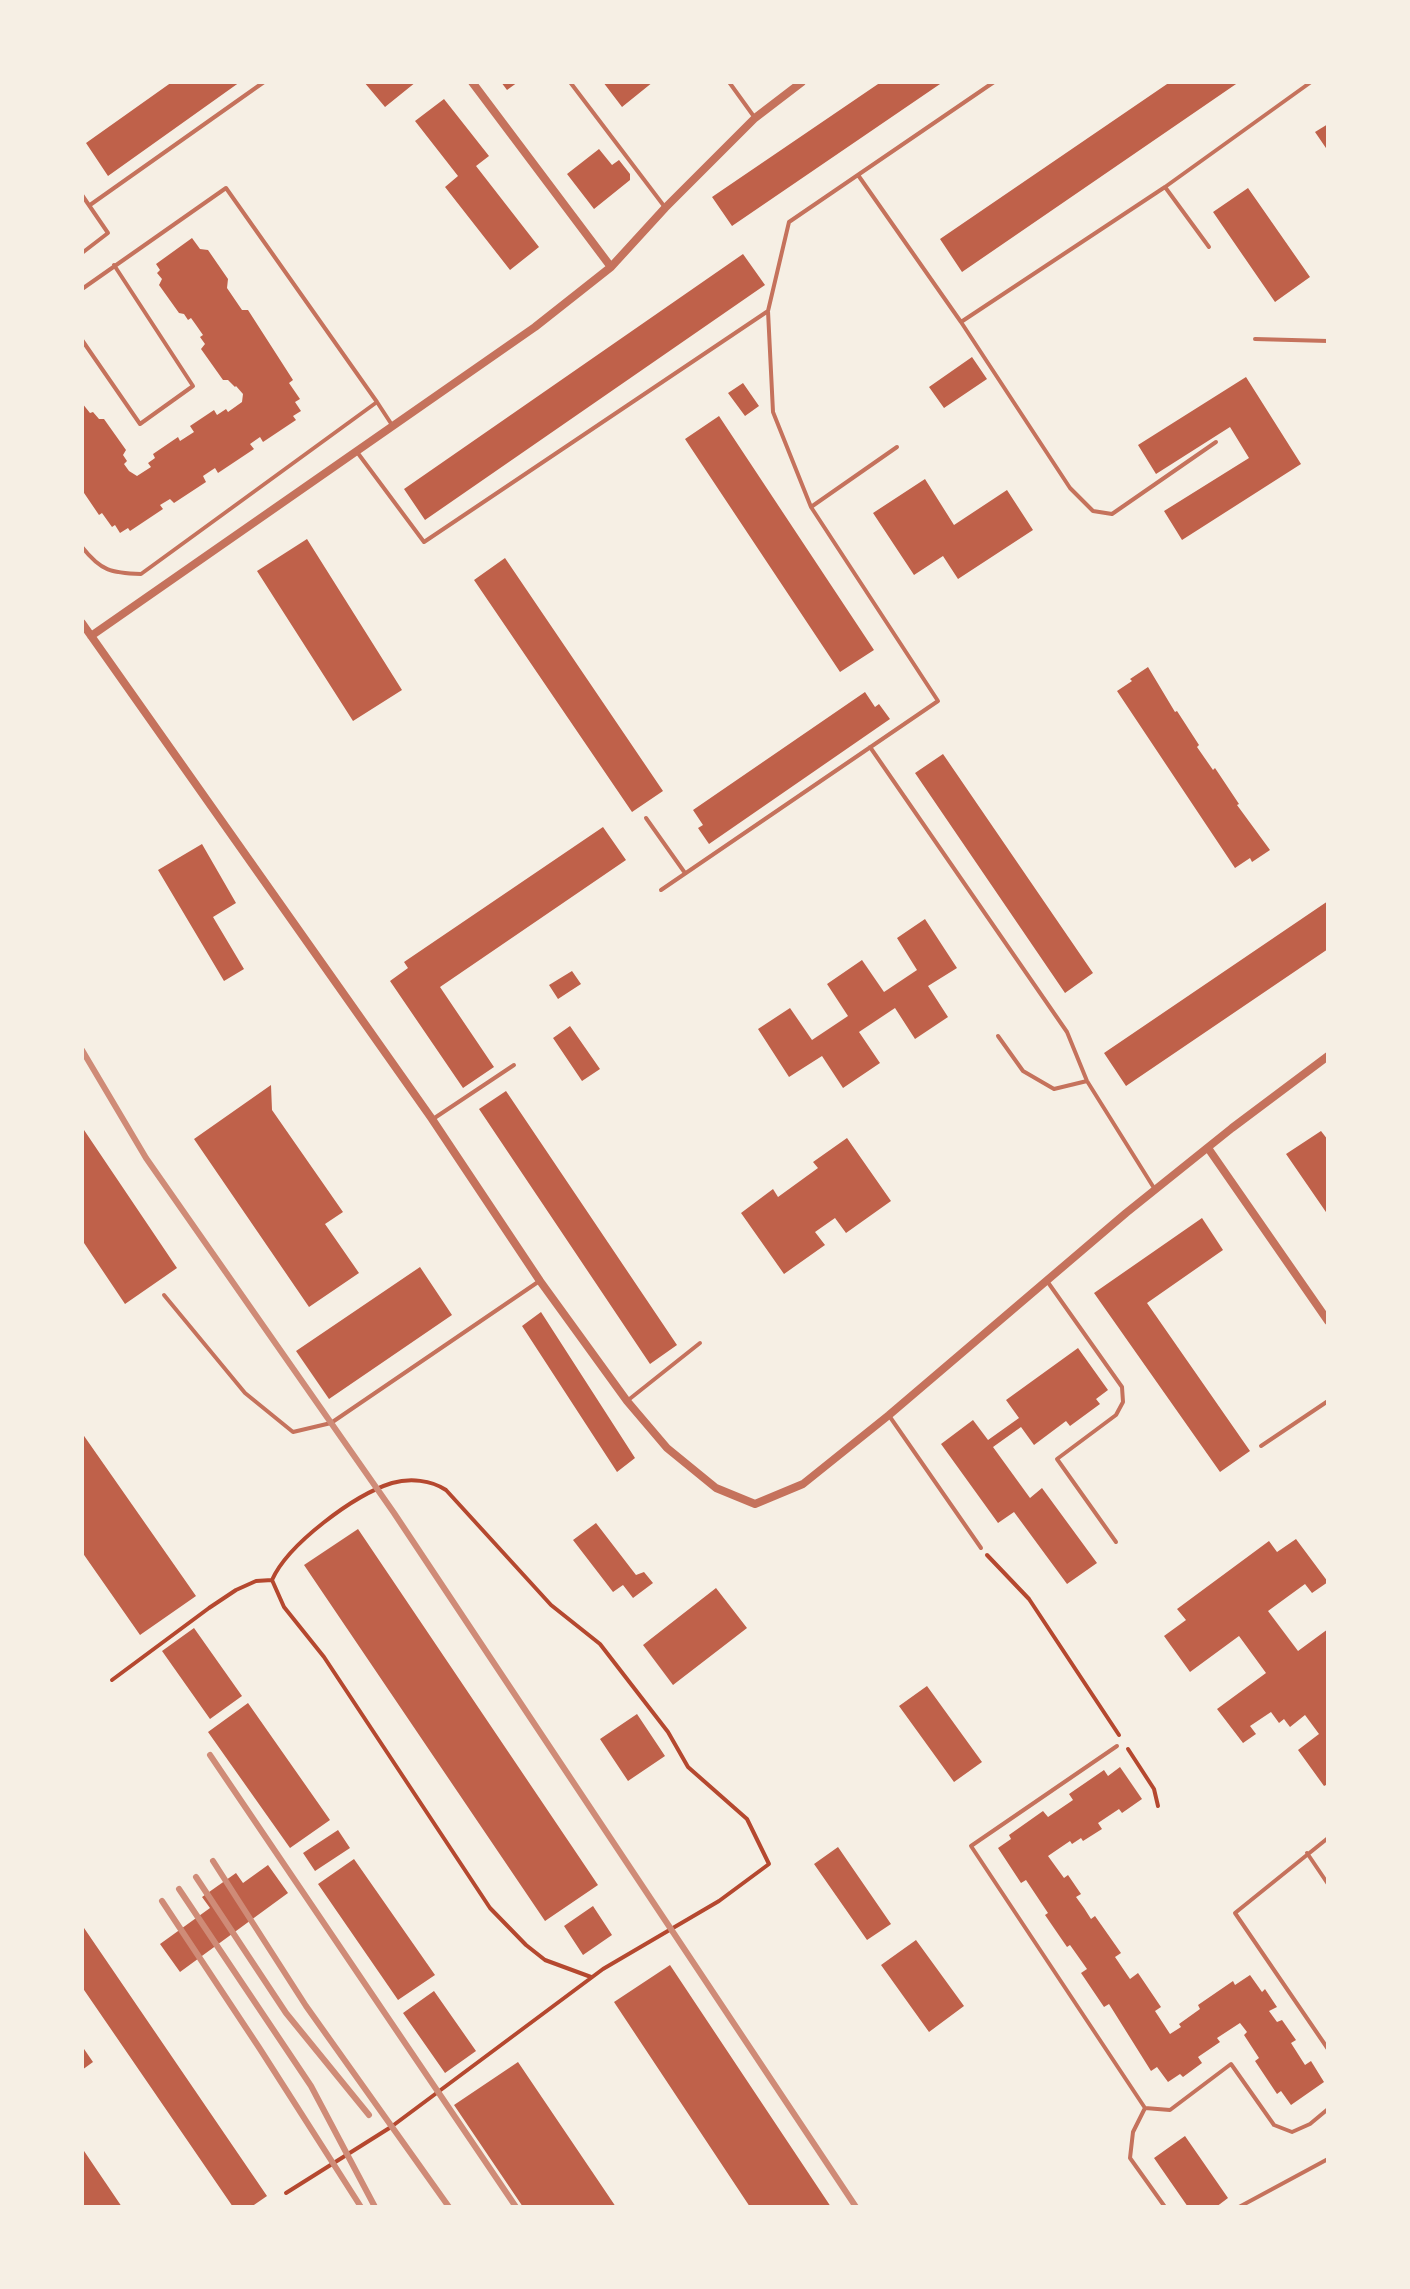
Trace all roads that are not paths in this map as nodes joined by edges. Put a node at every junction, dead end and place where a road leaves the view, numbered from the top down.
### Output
1 (264, 82) edge
2 (472, 82) edge
3 (570, 82) edge
4 (729, 82) edge
5 (994, 82) edge
6 (1311, 82) edge
7 (797, 83) edge
8 (755, 118) junction
9 (858, 175) junction
10 (1165, 187) junction
11 (82, 195) edge
12 (90, 205) junction
13 (665, 208) junction
14 (1209, 247) dead end
15 (82, 253) edge
16 (114, 265) junction
17 (611, 267) junction
18 (82, 289) edge
19 (768, 311) junction
20 (961, 322) junction
21 (1255, 339) dead end
22 (82, 340) edge
23 (1328, 341) edge
24 (377, 402) junction
25 (393, 427) junction
26 (1216, 442) dead end
27 (897, 447) dead end
28 (357, 452) junction
29 (811, 507) junction
30 (82, 547) edge
31 (82, 623) edge
32 (91, 636) junction
33 (870, 747) junction
34 (646, 818) dead end
35 (685, 873) junction
36 (661, 890) dead end
37 (998, 1036) dead end
38 (1328, 1056) edge
39 (514, 1065) dead end
40 (1087, 1081) junction
41 (432, 1119) junction
42 (1208, 1148) junction
43 (1155, 1190) junction
44 (1046, 1279) junction
45 (540, 1281) junction
46 (164, 1295) dead end
47 (1328, 1321) edge
48 (700, 1343) dead end
49 (627, 1401) junction
50 (1328, 1401) edge
51 (889, 1415) junction
52 (1261, 1446) dead end
53 (1116, 1542) dead end
54 (981, 1548) road end
55 (1117, 1746) dead end
56 (1328, 1838) edge
57 (1307, 1853) junction
58 (1328, 1884) edge
59 (1328, 2049) edge
60 (1145, 2108) junction
61 (1328, 2109) edge
62 (1328, 2159) edge
63 (1251, 2200) junction
64 (1165, 2207) edge
65 (1239, 2207) edge
66 (1254, 2207) edge

1 - 12 lane
2 - 17 street
3 - 13 lane
4 - 8 lane
5 - 9 lane
6 - 10 lane
7 - 8 street
8 - 13 street
9 - 19 lane
9 - 20 lane
10 - 14 lane
10 - 20 lane
11 - 12 lane
12 - 15 lane
13 - 17 street
16 - 18 lane
16 - 22 lane
16 - 24 lane
17 - 25 street
19 - 28 lane
19 - 29 lane
20 - 26 lane
21 - 23 lane
24 - 25 lane
24 - 30 lane
25 - 28 street
27 - 29 lane
28 - 32 street
29 - 33 lane
31 - 32 street
32 - 41 street
33 - 35 lane
33 - 40 lane
34 - 35 lane
35 - 36 lane
37 - 40 lane
38 - 42 street
39 - 41 lane
40 - 43 lane
41 - 45 street
42 - 43 street
42 - 47 street
43 - 44 street
44 - 51 street
44 - 53 lane
45 - 46 lane
45 - 49 street
48 - 49 lane
49 - 51 street
50 - 52 lane
51 - 54 lane
55 - 60 lane
56 - 57 lane
57 - 58 lane
57 - 59 lane
60 - 61 lane
60 - 64 lane
62 - 63 lane
63 - 65 lane
63 - 66 lane

